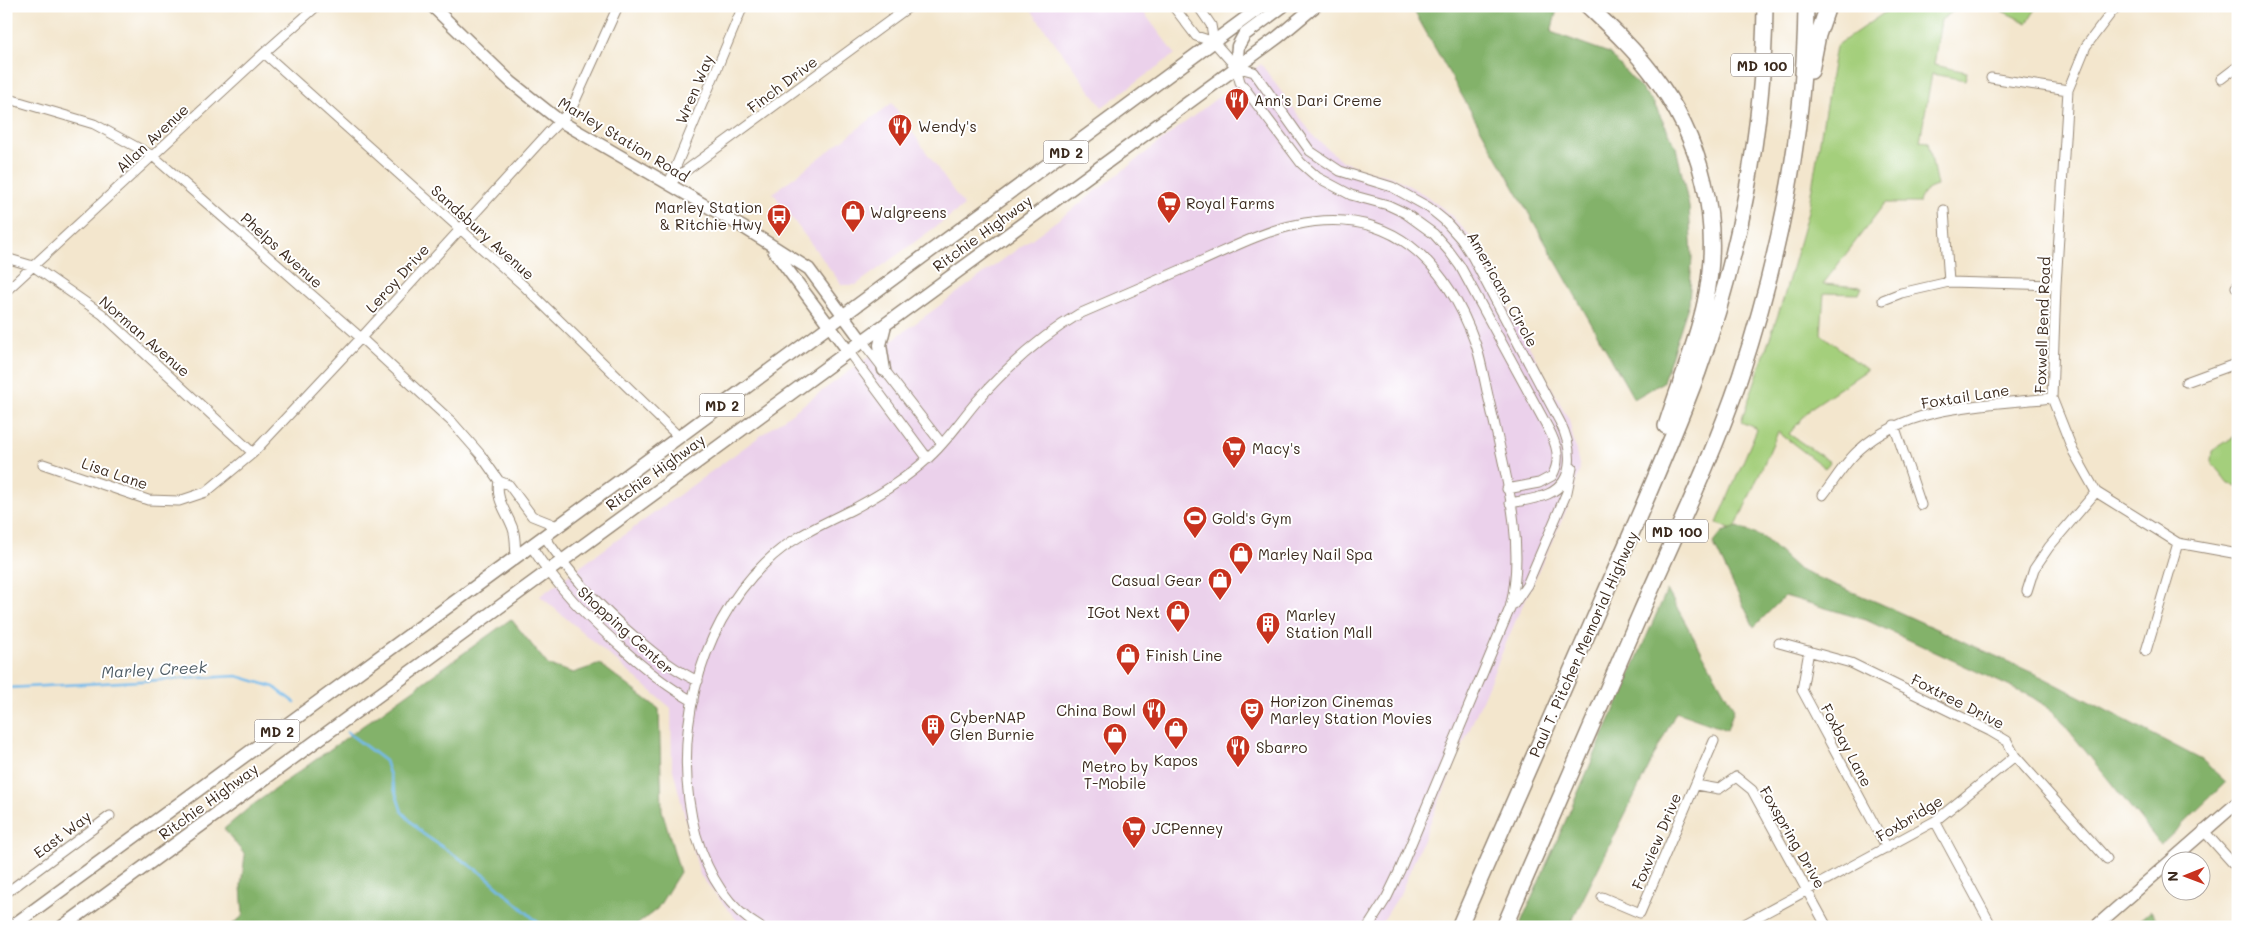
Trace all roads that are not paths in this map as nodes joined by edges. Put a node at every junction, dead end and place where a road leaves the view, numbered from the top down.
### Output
1 (317, 6) edge
2 (432, 6) edge
3 (618, 6) edge
4 (743, 6) edge
5 (910, 6) edge
6 (1173, 6) edge
7 (1198, 6) edge
8 (1262, 6) edge
9 (1283, 6) edge
10 (1315, 6) edge
11 (1588, 6) edge
12 (1765, 6) edge
13 (1806, 6) edge
14 (1828, 6) edge
15 (2118, 6) edge
16 (1214, 42) junction
17 (264, 53) junction
18 (2238, 66) edge
19 (1236, 67) junction
20 (1991, 78) dead end
21 (2221, 79) dead end
22 (2068, 90) junction
23 (6, 98) edge
24 (1798, 118) junction
25 (560, 120) junction
26 (153, 156) junction
27 (669, 183) junction
28 (1944, 210) dead end
29 (460, 230) junction
30 (768, 244) junction
31 (6, 258) edge
32 (33, 266) junction
33 (1949, 282) junction
34 (2056, 285) junction
35 (6, 291) edge
36 (1884, 300) dead end
37 (843, 316) junction
38 (884, 324) junction
39 (830, 325) junction
40 (361, 338) junction
41 (862, 341) junction
42 (848, 351) junction
43 (2238, 363) edge
44 (884, 370) junction
45 (2186, 382) dead end
46 (2052, 398) junction
47 (1894, 425) junction
48 (679, 437) junction
49 (942, 444) junction
50 (1569, 446) junction
51 (253, 453) junction
52 (928, 459) junction
53 (43, 464) dead end
54 (499, 481) junction
55 (1507, 489) junction
56 (2096, 492) junction
57 (1823, 495) dead end
58 (1510, 503) junction
59 (1921, 505) dead end
60 (1638, 518) junction
61 (557, 526) junction
62 (544, 536) junction
63 (2178, 543) junction
64 (531, 546) junction
65 (2238, 554) edge
66 (516, 557) junction
67 (562, 561) junction
68 (548, 572) junction
69 (2027, 591) dead end
70 (1510, 608) junction
71 (1779, 643) dead end
72 (1809, 651) junction
73 (2146, 651) dead end
74 (698, 681) junction
75 (693, 701) junction
76 (1714, 742) dead end
77 (2015, 756) junction
78 (1696, 785) junction
79 (2238, 802) edge
80 (110, 816) dead end
81 (1935, 821) junction
82 (2203, 830) junction
83 (1886, 848) junction
84 (2107, 860) dead end
85 (2238, 869) edge
86 (1808, 890) junction
87 (7, 891) edge
88 (1602, 897) dead end
89 (11, 927) edge
90 (62, 927) edge
91 (760, 927) edge
92 (1368, 927) edge
93 (1459, 927) edge
94 (1504, 927) edge
95 (1739, 927) edge
96 (1827, 927) edge
97 (1992, 927) edge
98 (2095, 927) edge

1 - 17 street, Allan Avenue
2 - 25 main road, Marley Station Road
3 - 25 street, Leroy Drive
4 - 27 street, Wren Way
5 - 27 street, Finch Drive
6 - 16 street, Americana Circle
7 - 16 street, Americana Circle
8 - 16 main road, Ritchie Highway / MD 2
9 - 19 main road
10 - 19 main road, Ritchie Highway / MD 2
11 - 60 highway
12 - 60 highway, Paul T. Pitcher Memorial Highway / MD 100
13 - 24 highway, MD 100
14 - 24 highway
15 - 22 street, Foxwell Bend Road
16 - 19 street, Americana Circle
16 - 37 main road, Ritchie Highway / MD 2
17 - 26 street, Allan Avenue
17 - 29 street, Sandsbury Avenue
18 - 21 street
19 - 38 main road, Ritchie Highway / MD 2
19 - 50 street, Americana Circle
19 - 55 street, Americana Circle
20 - 22 street
22 - 34 street, Foxwell Bend Road
23 - 26 street, Phelps Avenue
24 - 94 highway, MD 100
25 - 27 main road, Marley Station Road
25 - 29 street, Leroy Drive
26 - 32 street, Allan Avenue
26 - 40 street, Phelps Avenue
27 - 30 main road, Marley Station Road
28 - 33 street
29 - 40 street, Leroy Drive
29 - 48 street, Sandsbury Avenue
30 - 37 main road, Marley Station Road
30 - 39 main road, Marley Station Road
31 - 32 street, Norman Avenue
32 - 35 street, Allan Avenue
32 - 51 street, Norman Avenue
33 - 34 street
33 - 36 street
34 - 46 street, Foxwell Bend Road
37 - 39 main road, Ritchie Highway / MD 2
37 - 41 main road, Marley Station Road
38 - 41 main road, Ritchie Highway / MD 2
38 - 44 main road
39 - 42 main road, Marley Station Road
39 - 48 main road, Ritchie Highway / MD 2
40 - 51 street, Leroy Drive
40 - 54 street, Phelps Avenue
41 - 42 main road, Ritchie Highway / MD 2
41 - 44 street
42 - 52 street
42 - 67 main road, Ritchie Highway / MD 2
43 - 45 street
44 - 49 street
46 - 47 street, Foxtail Lane
46 - 56 street, Foxwell Bend Road
47 - 57 street, Foxtail Lane
47 - 59 street
48 - 61 main road, Ritchie Highway / MD 2
49 - 52 street
49 - 55 street
50 - 58 street, Americana Circle
50 - 70 street
51 - 53 street, Lisa Lane
52 - 74 street
54 - 61 street, Phelps Avenue
54 - 66 street
55 - 58 street
56 - 63 street, Foxwell Bend Road
56 - 69 street
58 - 70 street
60 - 93 highway, Paul T. Pitcher Memorial Highway / MD 100
61 - 62 main road, Ritchie Highway / MD 2
62 - 64 main road, Ritchie Highway / MD 2
62 - 67 street, Shopping Center
63 - 65 street, Foxwell Bend Road
63 - 73 street
64 - 66 main road, Ritchie Highway / MD 2
64 - 68 street, Shopping Center
66 - 89 main road, Ritchie Highway / MD 2
67 - 68 main road, Ritchie Highway / MD 2
67 - 74 street, Shopping Center
68 - 75 street, Shopping Center
68 - 90 main road, Ritchie Highway / MD 2
70 - 92 street
71 - 72 street, Foxtree Drive
72 - 77 street, Foxtree Drive
72 - 83 street, Foxbay Lane
74 - 75 street
75 - 91 street
76 - 78 street, Foxview Drive
77 - 81 street, Foxbridge
77 - 84 street, Foxtree Drive
78 - 86 street, Foxspring Drive
78 - 88 street, Foxview Drive
79 - 82 main road
80 - 87 street, East Way
81 - 83 street, Foxbridge
81 - 97 street
82 - 85 street
82 - 98 main road
83 - 86 street, Foxbridge
86 - 95 street, Foxbridge
86 - 96 street, Foxspring Drive

